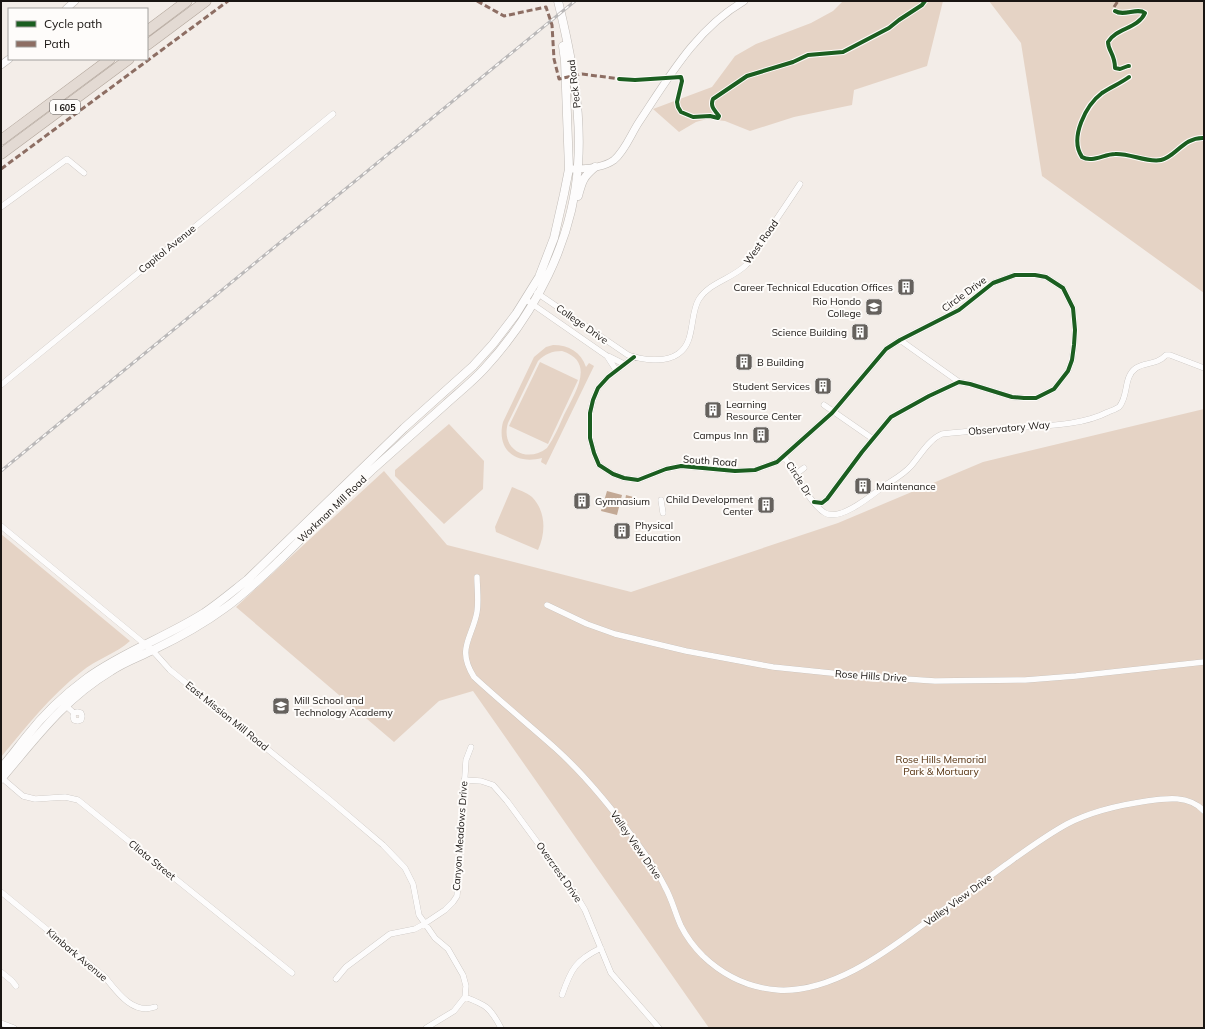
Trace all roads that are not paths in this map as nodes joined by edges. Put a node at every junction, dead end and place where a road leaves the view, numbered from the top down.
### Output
1 (75, 1) edge
2 (178, 1) edge
3 (187, 1) edge
4 (198, 1) edge
5 (206, 1) edge
6 (553, 1) edge
7 (558, 1) edge
8 (744, 1) edge
9 (67, 8) edge
10 (148, 23) edge
11 (148, 30) edge
12 (148, 38) edge
13 (148, 44) edge
14 (99, 60) edge
15 (109, 60) edge
16 (119, 60) edge
17 (128, 60) edge
18 (333, 114) dead end
19 (1, 132) edge
20 (1, 140) edge
21 (1, 147) edge
22 (1, 154) edge
23 (595, 167) junction
24 (568, 169) junction
25 (578, 169) junction
26 (84, 173) dead end
27 (800, 184) dead end
28 (1, 208) edge
29 (567, 223) junction
30 (531, 289) junction
31 (539, 294) junction
32 (525, 299) junction
33 (533, 304) junction
34 (900, 340) junction
35 (607, 356) junction
36 (634, 358) junction
37 (624, 364) junction
38 (1204, 368) edge
39 (616, 370) junction
40 (959, 382) junction
41 (1, 384) edge
42 (824, 405) dead end
43 (833, 412) junction
44 (873, 439) junction
45 (784, 456) junction
46 (804, 468) dead end
47 (796, 474) junction
48 (661, 500) dead end
49 (814, 502) junction
50 (663, 513) dead end
51 (1, 526) edge
52 (254, 574) junction
53 (477, 577) dead end
54 (547, 605) dead end
55 (228, 606) junction
56 (146, 645) junction
57 (152, 650) junction
58 (1204, 662) edge
59 (68, 707) junction
60 (471, 747) dead end
61 (1, 768) edge
62 (1, 778) edge
63 (464, 780) junction
64 (1204, 811) edge
65 (1, 892) edge
66 (424, 924) junction
67 (601, 948) junction
68 (1, 972) edge
69 (292, 973) dead end
70 (336, 979) dead end
71 (16, 986) dead end
72 (562, 995) dead end
73 (465, 997) junction
74 (155, 1007) dead end
75 (1, 1023) edge
76 (14, 1028) edge
77 (426, 1028) edge
78 (501, 1028) edge
79 (659, 1028) edge

1 - 9 street
2 - 10 highway
3 - 11 highway
4 - 12 highway
5 - 13 highway
6 - 24 main road, Peck Road
7 - 25 main road, Peck Road
8 - 23 street
14 - 19 highway, I 605
15 - 20 highway
16 - 21 highway
17 - 22 highway, I 605
18 - 41 street, Capitol Avenue
23 - 25 street
23 - 29 main road
24 - 25 street
24 - 30 main road, Workman Mill Road
25 - 29 main road, Workman Mill Road
26 - 28 street
27 - 36 street, West Road
29 - 31 main road, Workman Mill Road
30 - 31 street, College Drive
30 - 32 main road, Workman Mill Road
31 - 33 main road, Workman Mill Road
31 - 36 street, College Drive
32 - 33 street, College Drive
32 - 52 main road, Workman Mill Road
33 - 35 street, College Drive
33 - 55 main road, Workman Mill Road
34 - 40 street
34 - 40 street, Circle Drive
34 - 43 street, Circle Drive
35 - 37 street, College Drive
35 - 39 street
36 - 37 street
37 - 39 street
38 - 49 street, Observatory Way
39 - 45 street, South Road
40 - 44 street
42 - 43 street
43 - 44 street
43 - 45 street, Circle Drive
44 - 49 street
45 - 47 street, Circle Dr
46 - 47 street
47 - 49 street, Circle Dr
48 - 50 street
51 - 56 street, East Mission Mill Road
52 - 55 main road
52 - 56 main road, Workman Mill Road
53 - 64 street, Valley View Drive
54 - 58 street, Rose Hills Drive
55 - 57 main road, Workman Mill Road
56 - 57 street, East Mission Mill Road
56 - 59 main road, Workman Mill Road
57 - 59 main road, Workman Mill Road
57 - 66 street, East Mission Mill Road
59 - 61 main road, Workman Mill Road
59 - 62 main road, Workman Mill Road
60 - 63 street, Canyon Meadows Drive
62 - 69 street, Cliota Street
63 - 66 street, Canyon Meadows Drive
63 - 67 street, Overcrest Drive
65 - 74 street, Kimbark Avenue
66 - 70 street, Canyon Meadows Drive
66 - 73 street, East Mission Mill Road
67 - 72 street
67 - 79 street, Overcrest Drive
68 - 71 street
73 - 77 street
73 - 78 street
75 - 76 street

